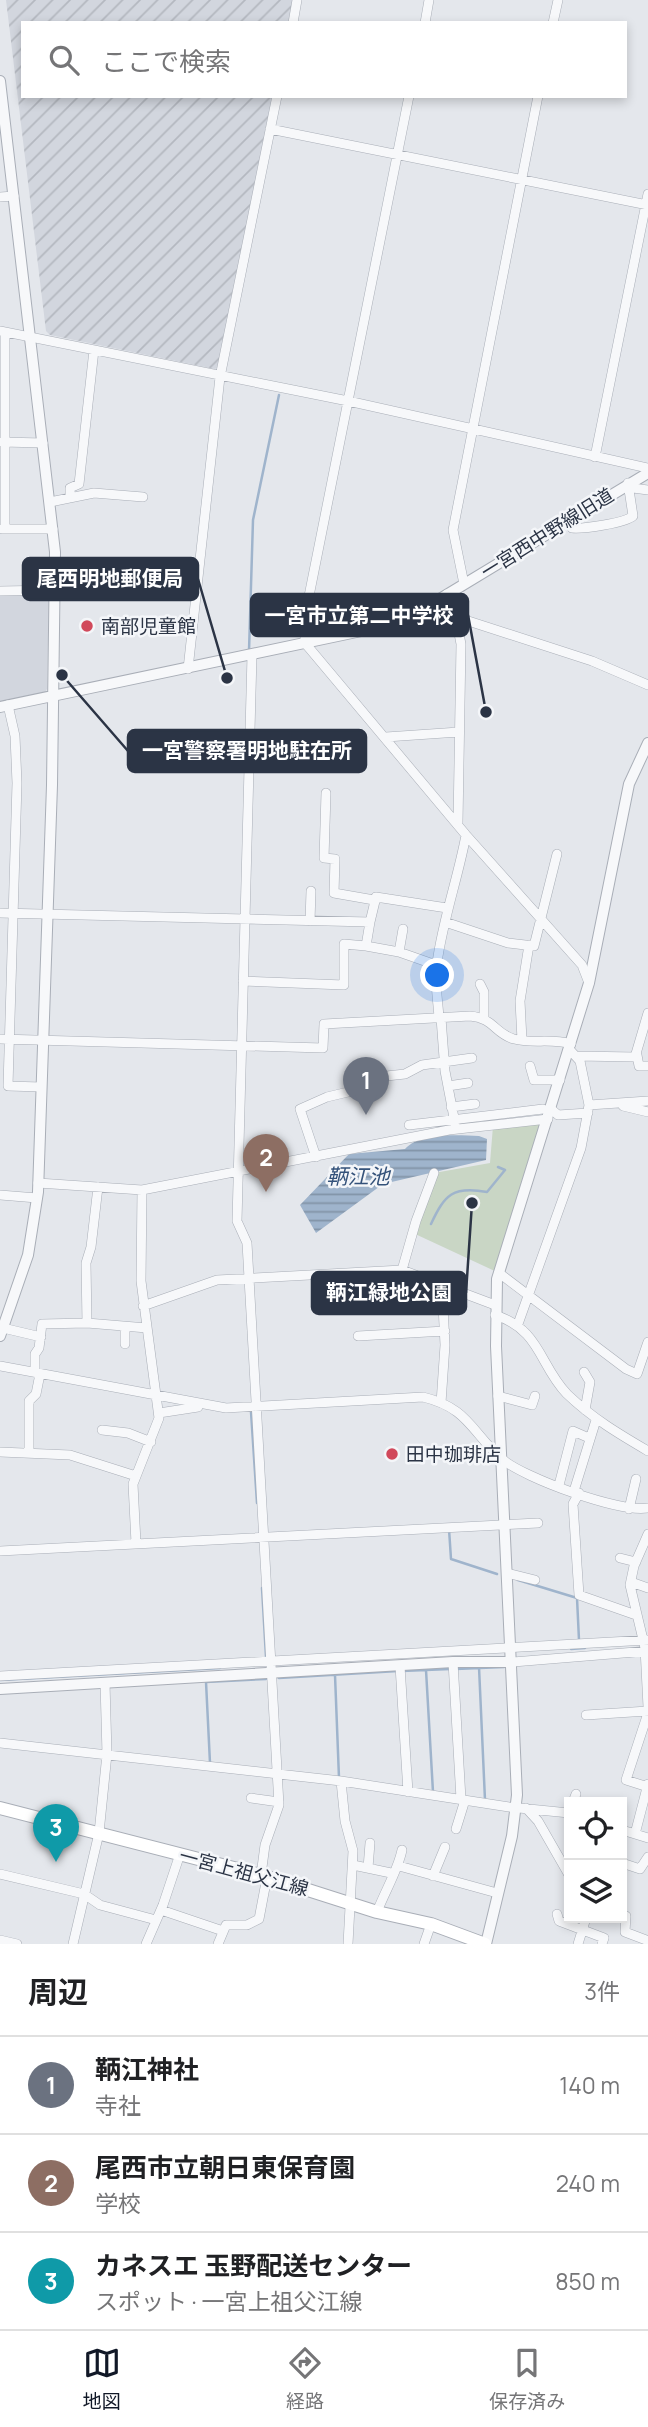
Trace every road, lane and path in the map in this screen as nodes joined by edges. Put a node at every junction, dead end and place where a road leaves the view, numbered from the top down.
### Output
1 (297, 0) edge
2 (429, 0) edge
3 (558, 0) edge
4 (293, 21) edge
5 (425, 21) edge
6 (553, 21) edge
7 (0, 81) edge
8 (277, 98) edge
9 (410, 98) edge
10 (538, 98) edge
11 (270, 129) junction
12 (398, 156) junction
13 (522, 180) junction
14 (648, 194) edge
15 (14, 196) junction
16 (0, 197) edge
17 (647, 205) edge
18 (3, 332) edge
19 (30, 337) junction
20 (94, 350) junction
21 (220, 377) junction
22 (348, 401) junction
23 (471, 429) junction
24 (2, 442) edge
25 (43, 443) junction
26 (595, 457) junction
27 (648, 470) edge
28 (628, 483) junction
29 (648, 490) edge
30 (143, 497) dead end
31 (70, 498) junction
32 (50, 502) junction
33 (567, 520) junction
34 (2, 529) edge
35 (53, 529) junction
36 (464, 584) junction
37 (55, 590) junction
38 (0, 592) edge
39 (447, 594) junction
40 (456, 617) junction
41 (305, 642) junction
42 (252, 655) junction
43 (188, 669) junction
44 (648, 685) edge
45 (52, 696) junction
46 (4, 706) edge
47 (459, 732) junction
48 (386, 737) junction
49 (648, 743) edge
50 (326, 793) dead end
51 (458, 823) junction
52 (466, 835) junction
53 (557, 854) dead end
54 (311, 891) dead end
55 (374, 900) junction
56 (447, 908) junction
57 (0, 913) edge
58 (13, 913) junction
59 (47, 914) junction
60 (246, 918) junction
61 (542, 920) junction
62 (310, 921) junction
63 (370, 922) junction
64 (445, 922) junction
65 (403, 929) dead end
66 (529, 945) junction
67 (366, 946) junction
68 (400, 952) junction
69 (436, 965) junction
70 (243, 981) junction
71 (589, 983) junction
72 (480, 984) dead end
73 (648, 1013) edge
74 (484, 1017) junction
75 (440, 1018) junction
76 (5, 1039) edge
77 (43, 1040) junction
78 (522, 1040) junction
79 (242, 1047) junction
80 (572, 1049) junction
81 (637, 1055) junction
82 (472, 1058) dead end
83 (444, 1061) junction
84 (530, 1066) dead end
85 (648, 1066) edge
86 (560, 1080) junction
87 (468, 1083) dead end
88 (448, 1086) junction
89 (41, 1087) junction
90 (648, 1101) edge
91 (475, 1104) dead end
92 (618, 1104) junction
93 (451, 1107) junction
94 (589, 1109) junction
95 (648, 1112) edge
96 (547, 1113) junction
97 (409, 1125) dead end
98 (455, 1125) junction
99 (316, 1157) junction
100 (238, 1172) junction
101 (434, 1172) dead end
102 (38, 1184) junction
103 (98, 1187) junction
104 (142, 1190) junction
105 (0, 1195) edge
106 (37, 1198) junction
107 (402, 1270) junction
108 (499, 1273) junction
109 (247, 1278) junction
110 (442, 1286) junction
111 (528, 1294) junction
112 (143, 1306) junction
113 (495, 1310) junction
114 (87, 1323) junction
115 (518, 1324) junction
116 (125, 1326) junction
117 (2, 1328) edge
118 (146, 1328) junction
119 (444, 1331) junction
120 (358, 1336) dead end
121 (40, 1337) junction
122 (648, 1342) edge
123 (125, 1344) dead end
124 (0, 1366) edge
125 (584, 1372) dead end
126 (38, 1373) junction
127 (637, 1374) junction
128 (648, 1378) edge
129 (156, 1395) junction
130 (498, 1396) junction
131 (535, 1396) dead end
132 (441, 1403) junction
133 (210, 1406) junction
134 (254, 1406) junction
135 (585, 1410) junction
136 (159, 1413) junction
137 (596, 1420) junction
138 (102, 1430) dead end
139 (589, 1438) junction
140 (150, 1442) junction
141 (648, 1451) edge
142 (0, 1452) edge
143 (29, 1453) junction
144 (502, 1459) junction
145 (136, 1476) junction
146 (636, 1479) dead end
147 (559, 1485) junction
148 (576, 1492) junction
149 (629, 1508) junction
150 (648, 1508) edge
151 (538, 1522) dead end
152 (505, 1523) junction
153 (648, 1534) edge
154 (262, 1535) junction
155 (136, 1543) junction
156 (0, 1551) edge
157 (620, 1558) dead end
158 (636, 1562) junction
159 (507, 1573) junction
160 (535, 1580) dead end
161 (631, 1582) junction
162 (648, 1588) edge
163 (636, 1615) junction
164 (645, 1640) edge
165 (511, 1647) junction
166 (646, 1651) edge
167 (269, 1660) junction
168 (453, 1662) junction
169 (513, 1662) junction
170 (400, 1666) junction
171 (272, 1674) junction
172 (0, 1676) edge
173 (106, 1683) junction
174 (0, 1689) edge
175 (648, 1711) edge
176 (586, 1715) dead end
177 (0, 1743) edge
178 (107, 1754) junction
179 (276, 1773) junction
180 (341, 1781) junction
181 (648, 1786) edge
182 (408, 1792) junction
183 (251, 1798) dead end
184 (463, 1799) junction
185 (279, 1802) junction
186 (522, 1807) junction
187 (0, 1808) edge
188 (564, 1811) edge
189 (456, 1829) dead end
190 (627, 1832) edge
191 (99, 1833) junction
192 (635, 1834) junction
193 (648, 1838) edge
194 (370, 1843) dead end
195 (445, 1847) dead end
196 (402, 1850) dead end
197 (180, 1854) junction
198 (647, 1864) edge
199 (353, 1865) junction
200 (627, 1865) edge
201 (564, 1866) edge
202 (368, 1868) junction
203 (395, 1869) junction
204 (0, 1874) edge
205 (264, 1876) junction
206 (433, 1876) junction
207 (497, 1893) junction
208 (84, 1894) junction
209 (349, 1902) junction
210 (631, 1905) dead end
211 (161, 1910) junction
212 (627, 1911) edge
213 (377, 1912) junction
214 (557, 1914) dead end
215 (156, 1920) junction
216 (584, 1923) edge
217 (624, 1923) edge
218 (431, 1924) junction
219 (582, 1930) junction
220 (223, 1931) junction
221 (0, 1940) edge
222 (646, 1940) edge
223 (17, 1944) edge
224 (73, 1944) edge
225 (146, 1944) edge
226 (218, 1944) edge
227 (348, 1944) edge
228 (424, 1944) edge
229 (485, 1944) edge
230 (578, 1944) edge
231 (602, 1944) edge

1 - 4 street
2 - 5 street
3 - 6 street
7 - 15 street
8 - 11 street
9 - 12 street
10 - 13 street
11 - 12 street
11 - 21 street
12 - 13 street
12 - 22 street
13 - 17 street
13 - 23 street
14 - 17 street
15 - 16 street
15 - 19 street
17 - 26 street
18 - 19 street
18 - 24 street
19 - 20 street
19 - 25 street
20 - 21 street
20 - 31 street
21 - 22 street
21 - 43 street
22 - 23 street
22 - 41 street
23 - 26 street
23 - 36 street
24 - 25 street
24 - 34 street
25 - 32 street
26 - 27 street
27 - 28 street, 一宮西中野線旧道
28 - 29 street
28 - 33 street, 一宮西中野線旧道
28 - 33 street
30 - 31 street
31 - 32 street
32 - 35 street
33 - 36 street, 一宮西中野線旧道
34 - 35 street
35 - 37 street
36 - 39 street, 一宮西中野線旧道
37 - 38 street
37 - 45 street
39 - 40 street
39 - 41 street, 一宮西中野線旧道
40 - 44 street
40 - 47 street
41 - 42 street, 一宮西中野線旧道
41 - 48 street
42 - 43 street, 一宮西中野線旧道
42 - 60 street
43 - 45 street, 一宮西中野線旧道
45 - 46 street, 一宮西中野線旧道
45 - 59 street
46 - 58 street
47 - 48 street
47 - 51 street
48 - 51 street
49 - 71 street
50 - 55 street
51 - 52 street
52 - 56 street
52 - 61 street
53 - 61 street
54 - 62 street
55 - 56 street
55 - 63 street
56 - 64 street
57 - 58 street
58 - 59 street
58 - 76 street
59 - 60 street
59 - 77 street
60 - 62 street
60 - 70 street
61 - 66 street
61 - 71 street
62 - 63 street
63 - 67 street
64 - 66 street
64 - 69 street
65 - 68 street
66 - 78 street
67 - 68 street
67 - 70 street
68 - 69 street
69 - 75 street
70 - 79 street
71 - 80 street
72 - 74 street
73 - 81 street
74 - 75 street
74 - 78 street
75 - 79 street
75 - 83 street
76 - 77 street
76 - 89 street
77 - 79 street
77 - 89 street
78 - 80 street
79 - 100 street
80 - 81 street
80 - 86 street
80 - 94 street
81 - 85 street
82 - 83 street
83 - 88 street
83 - 99 street
84 - 86 street
86 - 96 street
87 - 88 street
88 - 93 street
89 - 102 street
90 - 92 street
91 - 93 street
92 - 94 street
92 - 95 street
93 - 98 street
94 - 96 street
94 - 111 street
96 - 98 street
96 - 108 street
97 - 98 street
98 - 99 street
99 - 100 street
100 - 104 street
100 - 109 street
101 - 107 street
102 - 103 street
102 - 106 street
103 - 104 street
103 - 114 street
104 - 112 street
105 - 106 street
106 - 117 street
107 - 109 street
107 - 110 street
108 - 111 street
108 - 113 street
109 - 112 street
109 - 134 street
110 - 113 street
110 - 119 street
111 - 115 street
111 - 127 street
112 - 118 street
113 - 115 street
113 - 130 street
114 - 116 street
114 - 121 street
115 - 135 street
116 - 118 street
116 - 123 street
117 - 121 street
118 - 129 street
119 - 120 street
119 - 132 street
121 - 126 street
122 - 127 street
124 - 126 street
125 - 135 street
126 - 129 street
126 - 143 street
127 - 128 street
129 - 133 street
129 - 136 street
130 - 131 street
130 - 144 street
132 - 134 street
132 - 144 street
133 - 134 street
133 - 136 street
134 - 154 street
135 - 137 street
136 - 140 street
137 - 139 street
137 - 141 street
138 - 140 street
139 - 147 street
139 - 148 street
140 - 145 street
142 - 143 street
143 - 145 street
144 - 147 street
144 - 152 street
145 - 155 street
146 - 149 street
147 - 148 street
148 - 149 street
148 - 163 street
149 - 150 street
151 - 152 street
152 - 154 street
152 - 159 street
153 - 158 street
154 - 155 street
154 - 167 street
155 - 156 street
157 - 158 street
158 - 161 street
159 - 160 street
159 - 165 street
161 - 162 street
161 - 163 street
163 - 164 street
164 - 165 street
164 - 166 street
165 - 167 street
165 - 169 street
166 - 169 street
166 - 175 street
167 - 171 street
167 - 172 street
168 - 169 street
168 - 170 street
168 - 184 street
169 - 186 street
170 - 171 street
170 - 182 street
171 - 173 street
171 - 179 street
173 - 174 street
173 - 178 street
175 - 176 street
175 - 181 street
177 - 178 street
178 - 179 street
178 - 191 street
179 - 180 street
179 - 185 street
180 - 182 street
180 - 199 street
181 - 192 street
182 - 184 street
183 - 185 street
184 - 186 street
184 - 189 street
185 - 205 street
186 - 188 street
186 - 201 street
186 - 207 street
187 - 191 main road, 一宮上祖父江線
190 - 192 street
191 - 197 main road, 一宮上祖父江線
191 - 208 street
192 - 193 street
194 - 202 street
195 - 206 street
196 - 203 street
197 - 205 main road, 一宮上祖父江線
197 - 211 street
198 - 200 street
199 - 202 street
199 - 209 street
202 - 203 street
203 - 206 street
203 - 213 street
204 - 208 street
205 - 209 main road, 一宮上祖父江線
205 - 220 street
206 - 207 street
207 - 229 street
208 - 215 street
208 - 224 street
209 - 213 main road, 一宮上祖父江線
209 - 227 street
210 - 212 street
211 - 215 street
211 - 220 street
213 - 218 main road, 一宮上祖父江線
214 - 219 street
215 - 225 street
216 - 219 street
217 - 222 street
218 - 228 street
218 - 229 main road, 一宮上祖父江線
219 - 230 street
219 - 231 street
220 - 226 street
221 - 223 street

